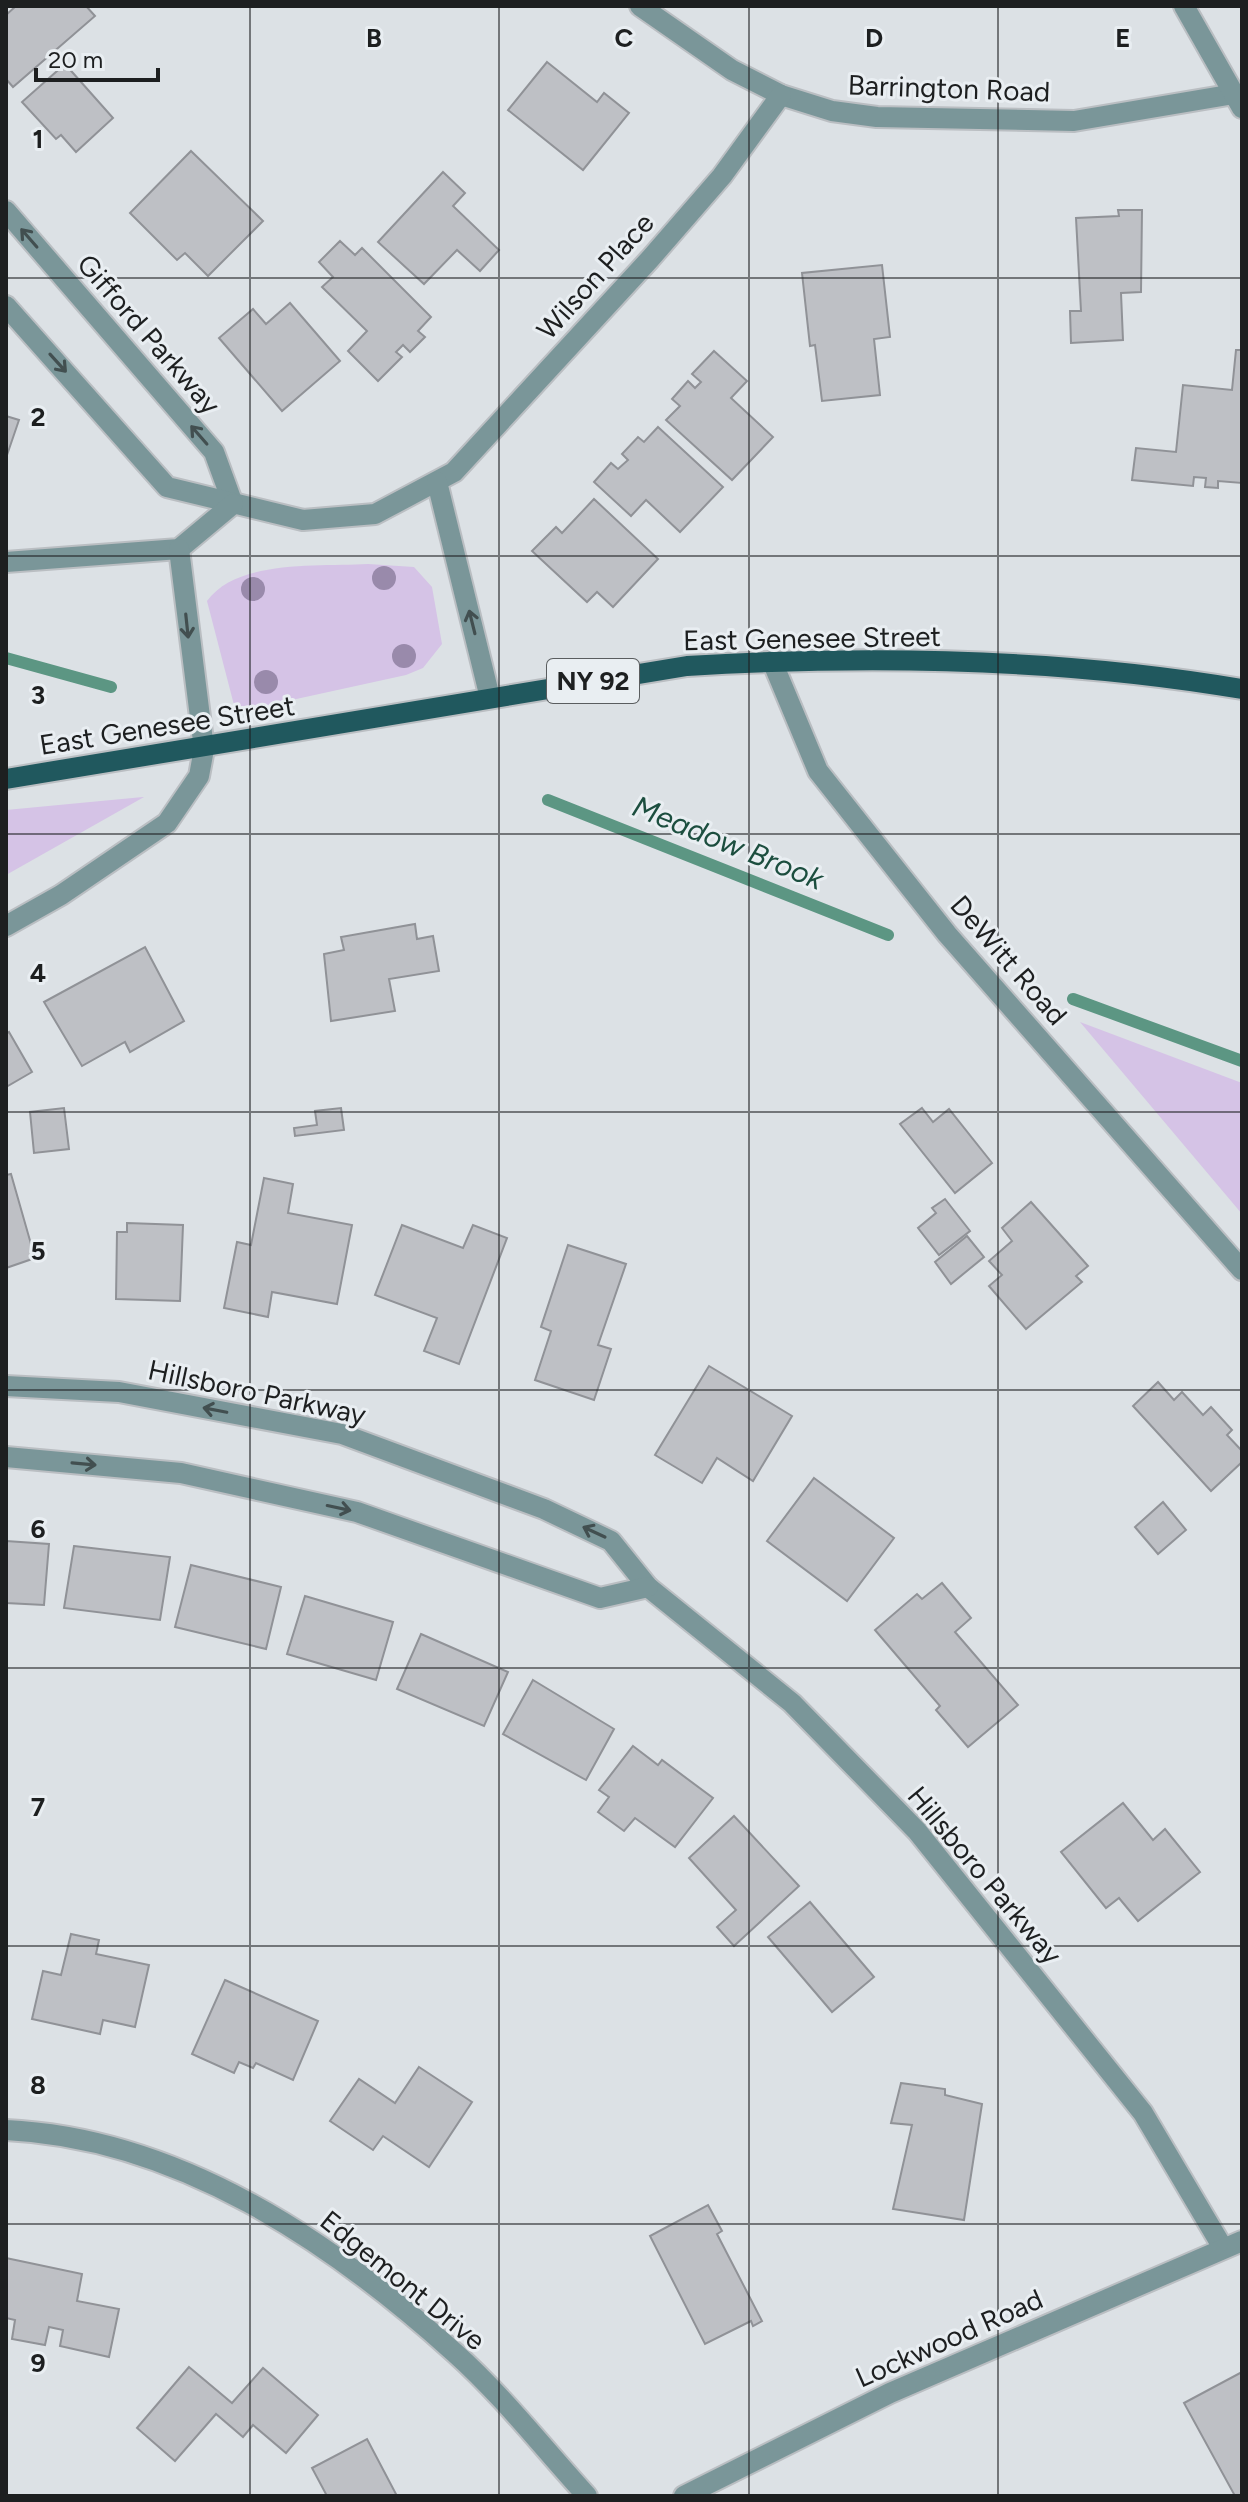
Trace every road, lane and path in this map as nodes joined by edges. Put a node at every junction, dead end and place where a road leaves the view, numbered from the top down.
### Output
1 (640, 6) edge
2 (1184, 6) edge
3 (781, 95) junction
4 (1238, 101) edge
5 (6, 211) edge
6 (6, 306) edge
7 (437, 482) junction
8 (233, 504) junction
9 (179, 549) junction
10 (6, 562) edge
11 (772, 661) junction
12 (1242, 689) edge
13 (490, 698) junction
14 (204, 749) junction
15 (6, 779) edge
16 (6, 926) edge
17 (1242, 1270) edge
18 (6, 1386) edge
19 (6, 1457) edge
20 (648, 1587) junction
21 (6, 2130) edge
22 (1232, 2245) edge
23 (587, 2496) edge
24 (684, 2496) edge

1 - 3 street, Barrington Road
2 - 4 street
3 - 4 street, Barrington Road
3 - 7 street, Wilson Place
8 -> 5 street, Gifford Parkway
6 -> 8 street
7 - 8 street
13 -> 7 street
8 - 9 street
9 - 10 street
9 -> 14 street
11 - 12 main road, East Genesee Street / NY 92
11 - 13 main road, East Genesee Street / NY 92
11 - 17 street, DeWitt Road
13 - 14 main road, East Genesee Street / NY 92
14 - 15 main road, East Genesee Street / NY 92
14 - 16 street
20 -> 18 street, Hillsboro Parkway
19 -> 20 street
20 - 22 street, Hillsboro Parkway
21 - 23 street, Edgemont Drive
22 - 24 street, Lockwood Road

